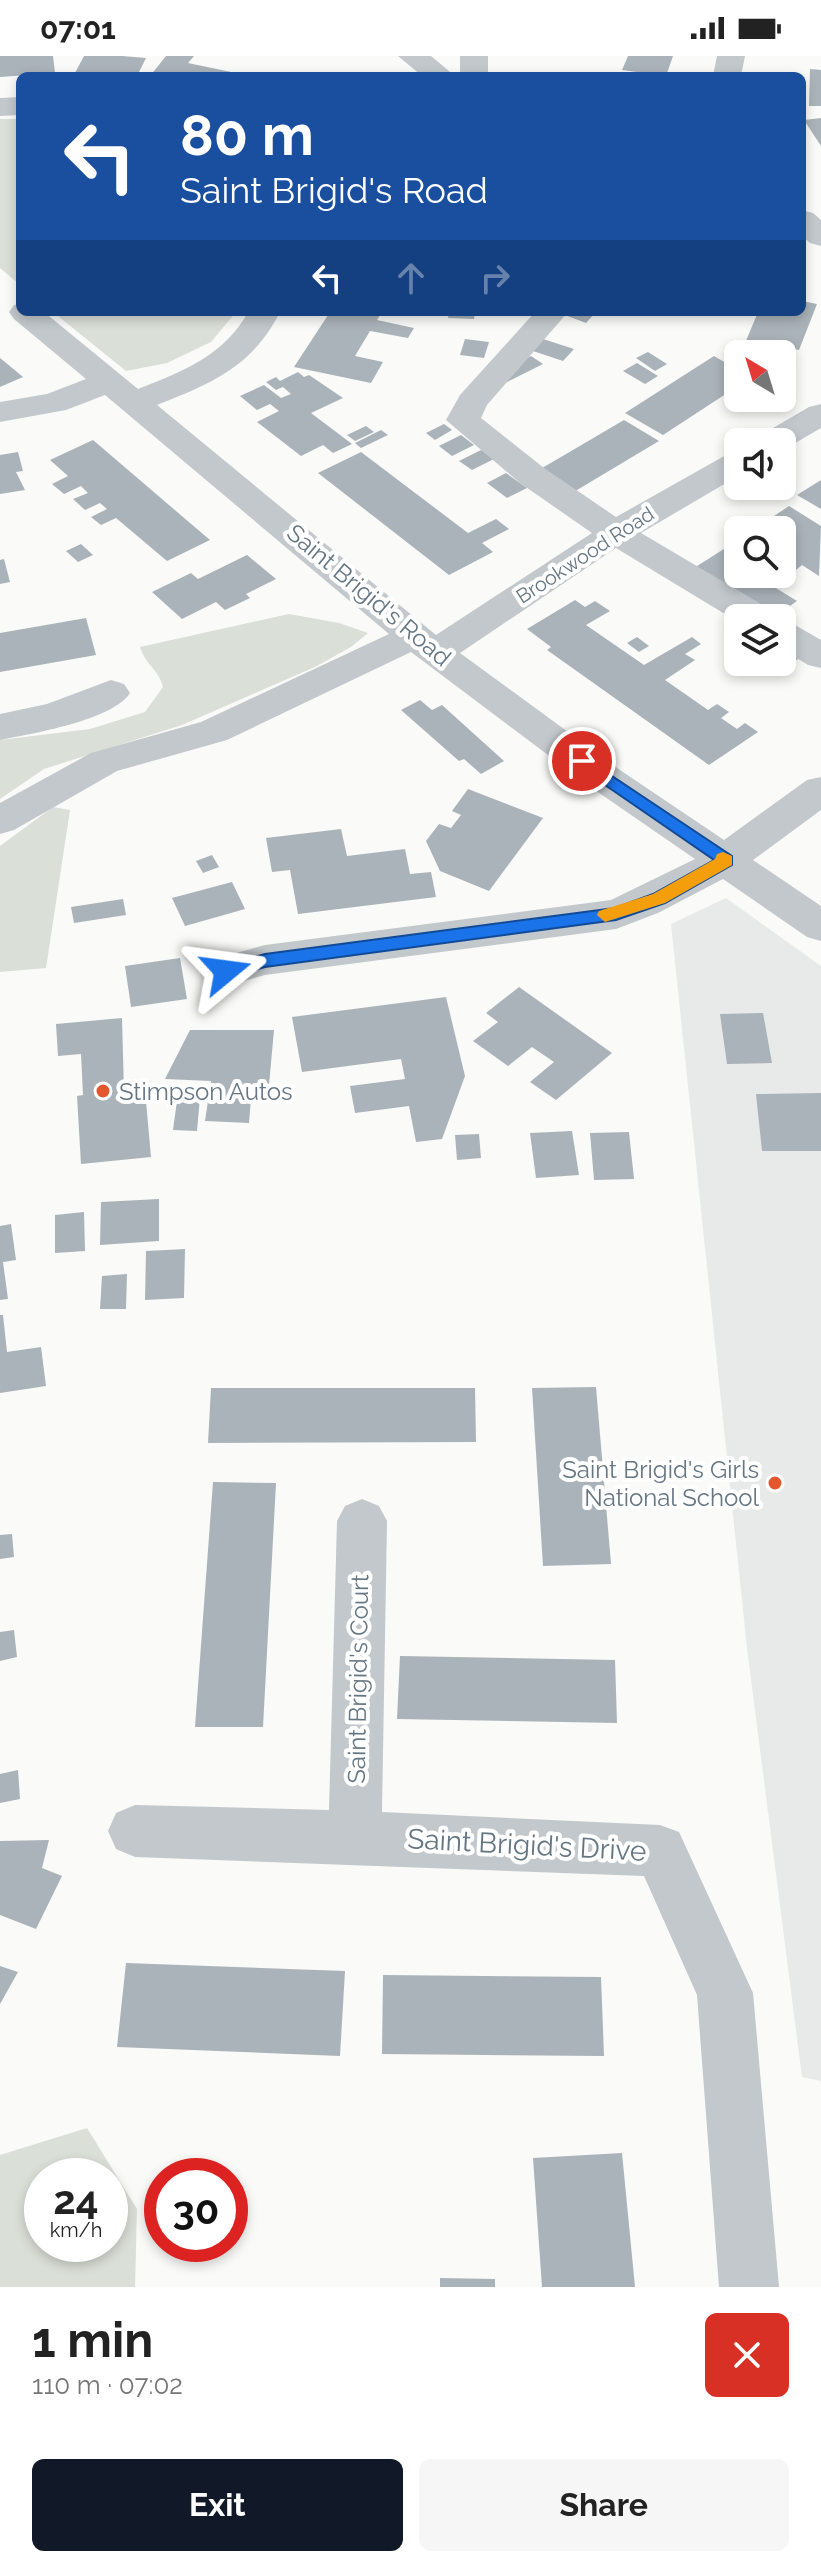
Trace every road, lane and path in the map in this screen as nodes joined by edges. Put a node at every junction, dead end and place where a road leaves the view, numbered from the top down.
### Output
1 (412, 56) edge
2 (435, 72) edge
3 (806, 223) edge
4 (821, 237) edge
5 (0, 292) edge
6 (16, 305) edge
7 (29, 316) edge
8 (262, 316) edge
9 (548, 316) edge
10 (122, 392) junction
11 (0, 412) edge
12 (821, 414) edge
13 (796, 429) edge
14 (724, 470) edge
15 (615, 533) junction
16 (734, 604) edge
17 (796, 641) edge
18 (425, 644) junction
19 (821, 656) edge
20 (111, 693) dead end
21 (0, 727) edge
22 (821, 790) edge
23 (0, 820) edge
24 (726, 861) junction
25 (821, 926) edge
26 (226, 971) dead end
27 (362, 1521) dead end
28 (135, 1831) dead end
29 (355, 1837) junction
30 (749, 2287) edge

1 - 2 street
3 - 4 street
5 - 6 street, Saint Brigid's Road
7 - 10 street, Saint Brigid's Road
8 - 10 street
9 - 15 street
10 - 11 street
10 - 18 street, Saint Brigid's Road
12 - 13 street
14 - 15 street, Brookwood Road
15 - 16 street
15 - 18 street, Brookwood Road
17 - 19 street
18 - 23 street, Brookwood Road
18 - 24 street, Saint Brigid's Road
20 - 21 street
22 - 24 street
24 - 25 street, Saint Brigid's Road
24 - 26 street
27 - 29 street, Saint Brigid's Court
28 - 29 street, Saint Brigid's Drive
29 - 30 street, Saint Brigid's Drive

